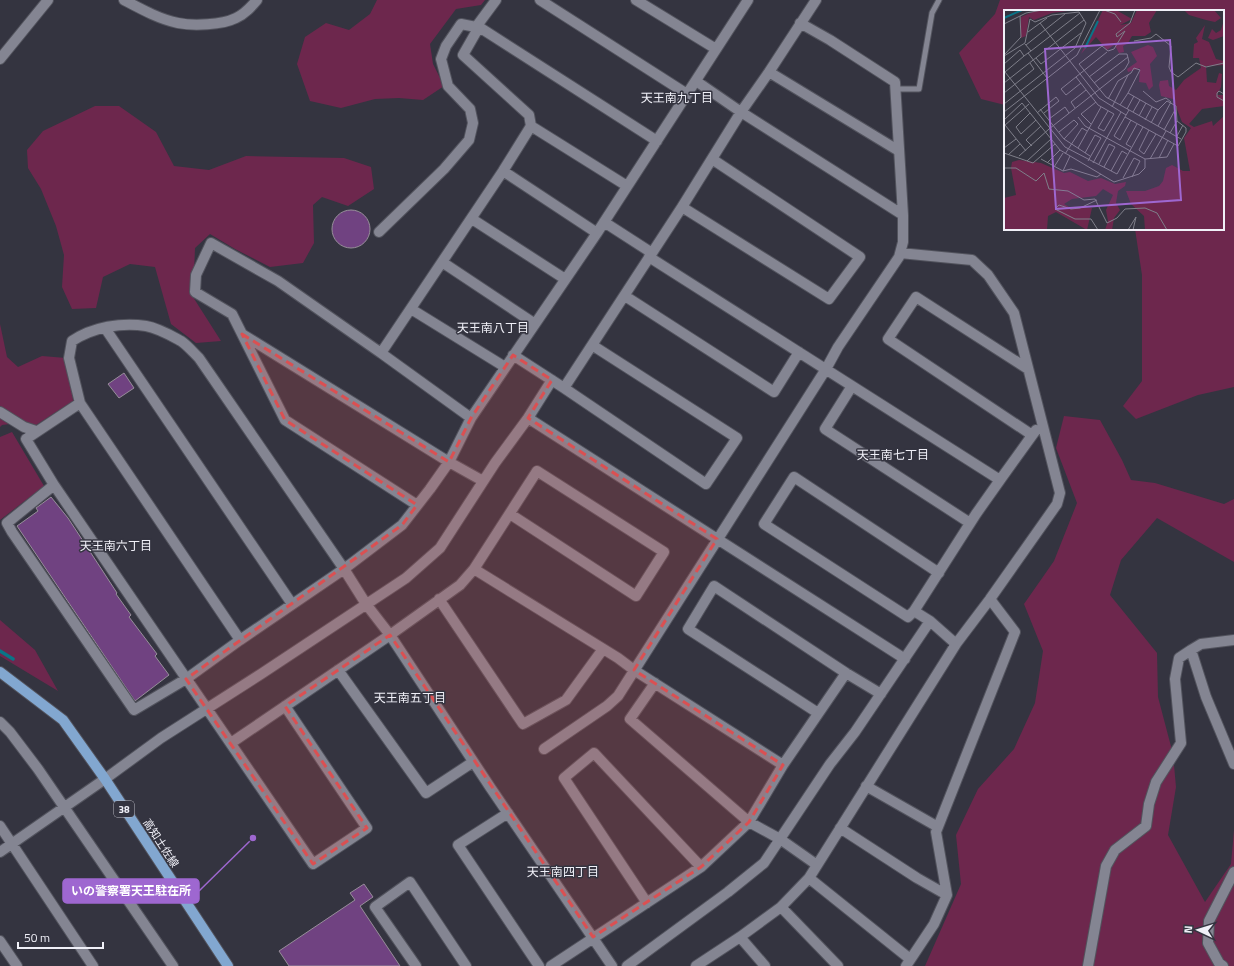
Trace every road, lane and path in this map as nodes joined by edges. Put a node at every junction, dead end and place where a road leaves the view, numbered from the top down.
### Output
1 (48, 0) edge
2 (124, 0) edge
3 (257, 0) edge
4 (496, 0) edge
5 (540, 0) edge
6 (636, 0) edge
7 (816, 0) edge
8 (939, 0) edge
9 (746, 1) edge
10 (800, 23) junction
11 (478, 27) junction
12 (716, 49) junction
13 (0, 59) edge
14 (769, 72) junction
15 (696, 81) junction
16 (895, 89) junction
17 (687, 94) junction
18 (741, 112) junction
19 (531, 126) junction
20 (656, 141) junction
21 (899, 151) junction
22 (712, 159) junction
23 (503, 171) junction
24 (627, 186) junction
25 (682, 207) junction
26 (903, 215) junction
27 (472, 219) junction
28 (604, 222) junction
29 (378, 232) dead end
30 (597, 233) junction
31 (900, 253) junction
32 (651, 255) junction
33 (442, 262) junction
34 (565, 279) junction
35 (625, 296) junction
36 (411, 308) junction
37 (534, 324) junction
38 (105, 328) junction
39 (242, 334) junction
40 (592, 346) junction
41 (799, 352) junction
42 (381, 353) junction
43 (513, 355) junction
44 (505, 367) junction
45 (826, 369) junction
46 (1028, 369) junction
47 (552, 380) junction
48 (852, 386) junction
49 (564, 388) junction
50 (80, 403) junction
51 (0, 412) edge
52 (471, 418) junction
53 (528, 418) junction
54 (1042, 421) junction
55 (36, 431) junction
56 (1032, 435) junction
57 (449, 462) junction
58 (1000, 480) junction
59 (483, 481) junction
60 (54, 485) junction
61 (417, 505) junction
62 (510, 514) junction
63 (970, 523) junction
64 (717, 539) junction
65 (344, 568) junction
66 (474, 569) junction
67 (939, 573) junction
68 (990, 599) junction
69 (439, 600) junction
70 (292, 604) junction
71 (366, 604) junction
72 (914, 611) junction
73 (930, 621) junction
74 (390, 635) junction
75 (240, 640) junction
76 (1234, 640) edge
77 (956, 644) junction
78 (603, 649) junction
79 (1191, 650) junction
80 (904, 659) junction
81 (338, 670) junction
82 (634, 670) junction
83 (0, 672) edge
84 (846, 672) junction
85 (186, 679) junction
86 (655, 683) junction
87 (881, 694) junction
88 (285, 706) junction
89 (206, 709) junction
90 (818, 713) junction
91 (0, 722) edge
92 (231, 743) junction
93 (544, 750) dead end
94 (473, 762) junction
95 (1234, 764) edge
96 (783, 765) junction
97 (105, 779) junction
98 (866, 786) junction
99 (63, 807) junction
100 (508, 813) junction
101 (749, 822) junction
102 (0, 826) edge
103 (938, 827) junction
104 (840, 828) junction
105 (780, 839) junction
106 (12, 844) junction
107 (0, 852) edge
108 (817, 865) junction
109 (701, 867) junction
110 (1234, 872) edge
111 (809, 878) junction
112 (947, 895) junction
113 (647, 903) junction
114 (781, 907) junction
115 (593, 937) junction
116 (740, 937) junction
117 (0, 941) edge
118 (908, 963) edge
119 (224, 965) edge
120 (17, 966) edge
121 (92, 966) edge
122 (173, 966) edge
123 (416, 966) edge
124 (466, 966) edge
125 (539, 966) edge
126 (551, 966) edge
127 (612, 966) edge
128 (626, 966) edge
129 (696, 966) edge
130 (765, 966) edge
131 (838, 966) edge
132 (1088, 966) edge
133 (1223, 966) edge

1 - 13 street
2 - 3 street
4 - 11 street
5 - 17 street
6 - 12 street
7 - 10 street
8 - 16 lane
9 - 12 street
10 - 14 street
10 - 16 street
11 - 19 street
11 - 20 street
11 - 29 street
12 - 15 street
14 - 18 street
14 - 21 street
15 - 17 street
15 - 18 street
16 - 21 street
17 - 20 street
18 - 22 street
18 - 26 street
19 - 23 street
19 - 24 street
20 - 24 street
21 - 26 street
22 - 25 street
22 - 25 street
23 - 27 street
23 - 30 street
24 - 28 street
25 - 32 street
26 - 31 street
27 - 33 street
27 - 34 street
28 - 30 street
28 - 32 street
30 - 34 street
31 - 45 street
31 - 46 street
32 - 35 street
32 - 41 street
33 - 36 street
33 - 37 street
34 - 37 street
35 - 40 street
35 - 41 street
36 - 42 street
36 - 44 street
37 - 43 street
38 - 50 street
38 - 65 street
38 - 70 street
39 - 42 street
39 - 57 street
39 - 61 street
40 - 49 street
40 - 49 street
41 - 45 street
42 - 52 street
43 - 44 street
43 - 47 street
44 - 52 street
45 - 48 street
45 - 64 street
46 - 54 street
46 - 56 street
47 - 49 street
47 - 53 street
48 - 58 street
48 - 63 street
50 - 55 street
50 - 75 street
51 - 55 street
52 - 57 street
53 - 59 street
53 - 64 street
54 - 56 street
54 - 68 street
55 - 60 street
56 - 58 street
57 - 59 street
57 - 61 street
58 - 63 street
59 - 71 street
60 - 85 street
60 - 85 street
61 - 65 street
62 - 62 street
62 - 66 street
63 - 67 street
64 - 80 street
64 - 82 street
65 - 70 street
65 - 71 street
66 - 69 street
66 - 78 street
67 - 72 street
67 - 72 street
68 - 77 street
68 - 103 street
69 - 74 street
69 - 78 street
70 - 75 street
71 - 74 street
71 - 89 street
72 - 73 street
73 - 77 street
73 - 80 street
74 - 81 street
74 - 94 street
75 - 85 street
76 - 79 street
77 - 98 street
78 - 82 street
79 - 95 street
79 - 132 street
80 - 87 street
81 - 88 street
81 - 94 street
82 - 86 street
82 - 93 street
83 - 97 main road, 高知土佐線 / 38
84 - 87 street
84 - 90 street
84 - 90 street
85 - 89 street
86 - 96 street
86 - 101 street
87 - 105 street
88 - 92 street
88 - 92 street
89 - 92 street
89 - 97 street
90 - 96 street
91 - 99 street
94 - 100 street
96 - 101 street
97 - 99 street
97 - 119 main road, 高知土佐線 / 38
98 - 103 street
98 - 104 street
99 - 106 street
99 - 122 street
100 - 115 street
100 - 125 street
101 - 105 street
101 - 109 street
102 - 106 street
103 - 112 street
104 - 108 street
104 - 112 street
105 - 108 street
105 - 128 street
106 - 107 street
106 - 121 street
108 - 111 street
109 - 113 street
109 - 113 street
110 - 133 street
111 - 114 street
111 - 118 street
112 - 118 street
113 - 115 street
114 - 116 street
114 - 131 street
115 - 126 street
115 - 127 street
116 - 129 street
116 - 130 street
117 - 120 street
123 - 124 street

